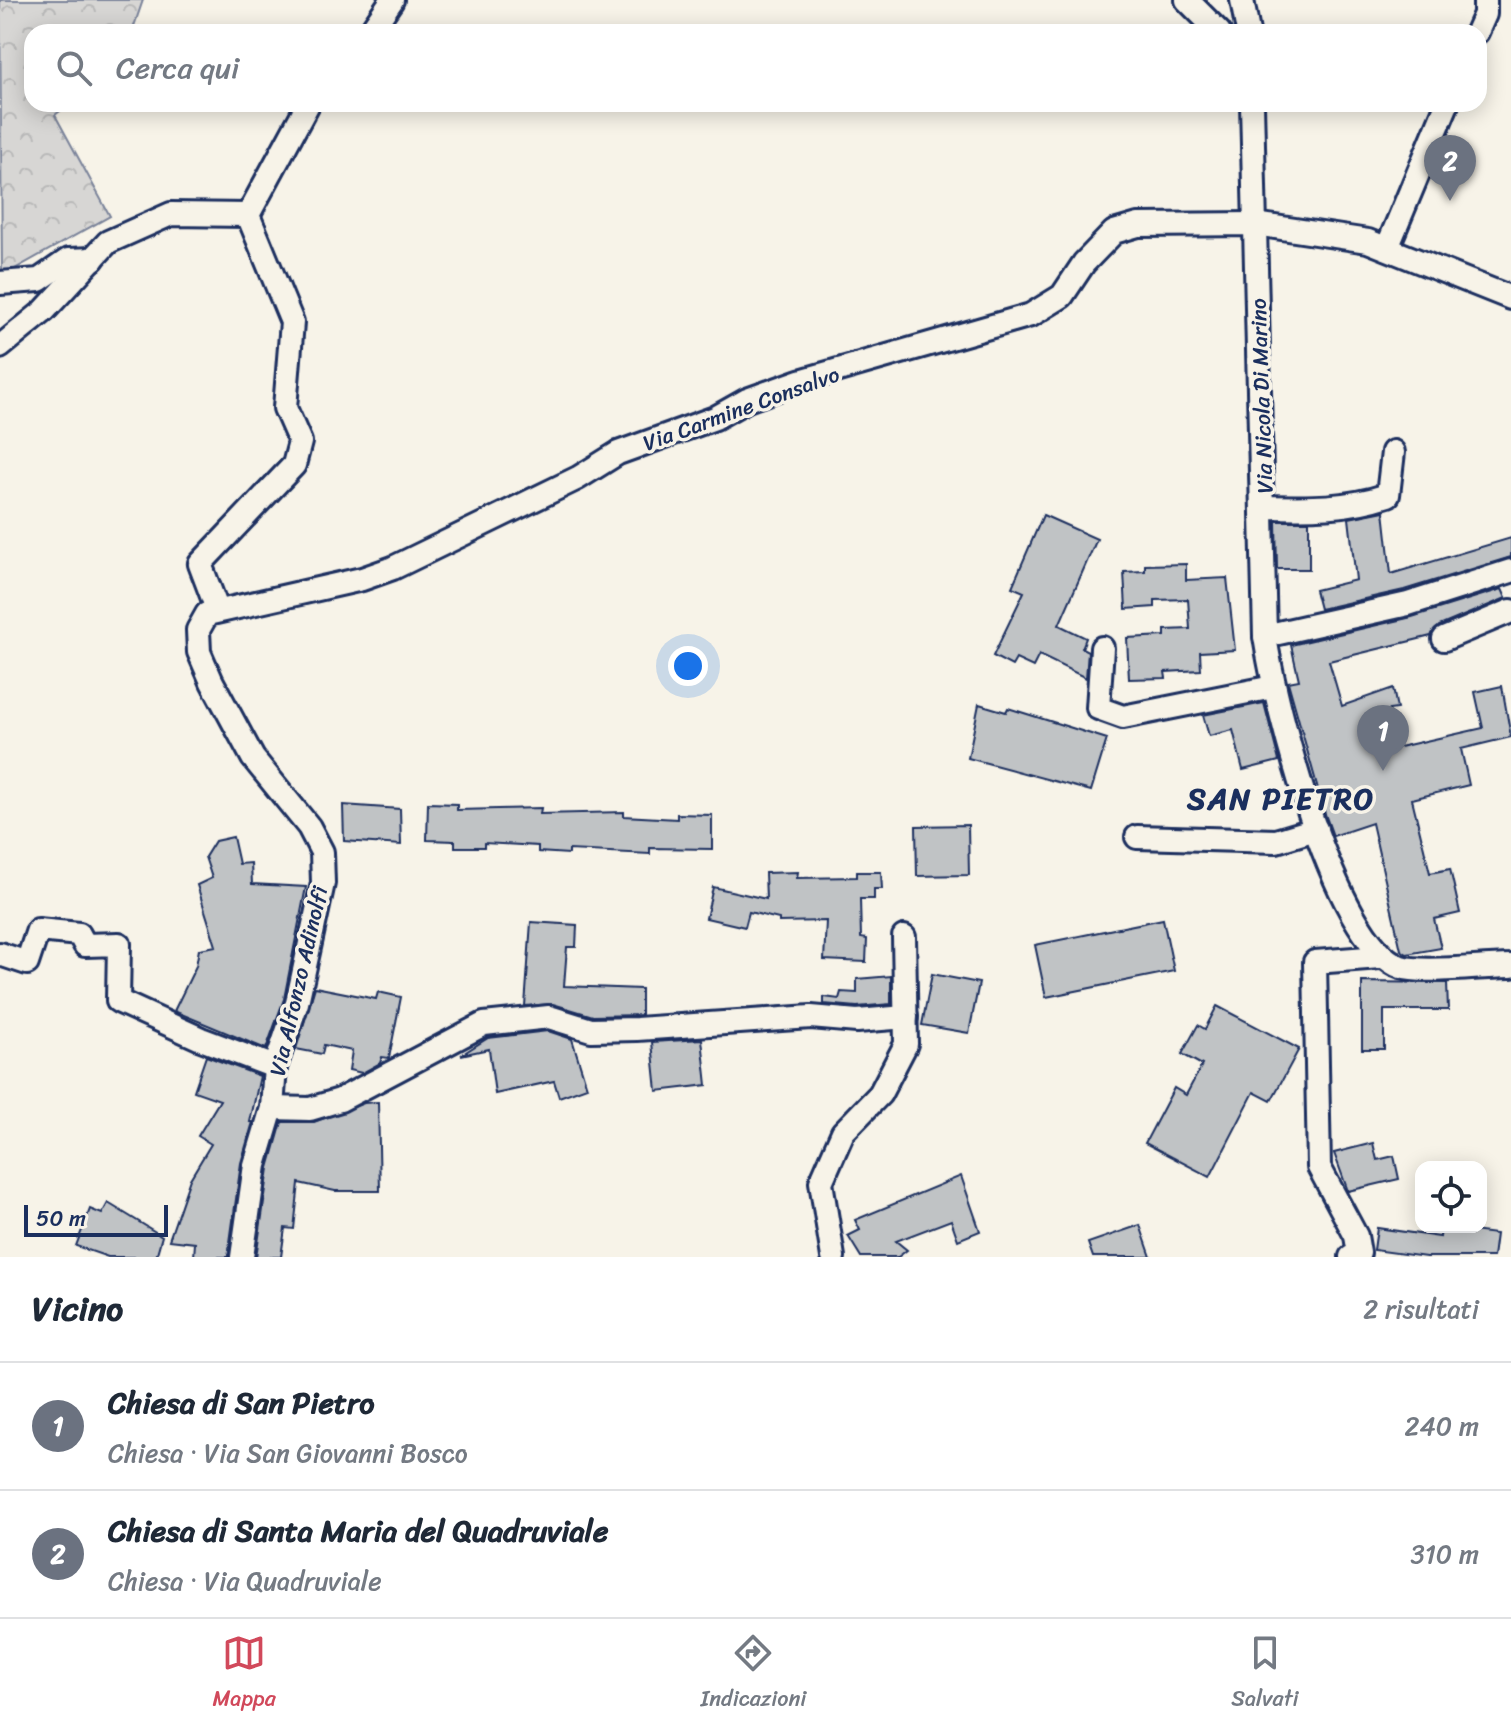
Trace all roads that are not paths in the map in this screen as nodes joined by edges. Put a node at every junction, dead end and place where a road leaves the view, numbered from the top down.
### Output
1 (392, 0) edge
2 (1187, 0) edge
3 (1242, 0) edge
4 (1485, 0) edge
5 (376, 24) edge
6 (1214, 24) edge
7 (1246, 24) edge
8 (1481, 24) edge
9 (304, 112) edge
10 (1252, 112) edge
11 (1444, 112) edge
12 (248, 215) junction
13 (1255, 224) junction
14 (1387, 248) junction
15 (93, 259) junction
16 (0, 283) edge
17 (1511, 298) edge
18 (0, 347) edge
19 (1393, 452) dead end
20 (1265, 507) junction
21 (1511, 571) edge
22 (217, 609) junction
23 (1511, 611) edge
24 (1265, 636) junction
25 (1444, 639) dead end
26 (1102, 648) dead end
27 (1273, 687) junction
28 (1316, 829) junction
29 (1137, 837) dead end
30 (904, 937) dead end
31 (0, 954) edge
32 (1380, 957) junction
33 (1510, 965) edge
34 (906, 1017) junction
35 (275, 1067) junction
36 (272, 1108) junction
37 (242, 1257) edge
38 (833, 1257) edge
39 (1351, 1257) edge

1 - 5 street
2 - 6 street
3 - 7 street
4 - 8 street
9 - 12 street
10 - 13 street, Via Nicola Di Marino
11 - 14 street
12 - 15 street
12 - 22 street
13 - 14 street, Via Carmine Consalvo
13 - 20 street, Via Nicola Di Marino
13 - 22 street, Via Carmine Consalvo
14 - 17 street, Via Carmine Consalvo
15 - 16 street
15 - 18 street
19 - 20 street
20 - 24 street, Via Nicola Di Marino
21 - 24 street
22 - 35 street, Via Alfonzo Adinolfi
23 - 25 street
24 - 27 street, Via Nicola Di Marino
26 - 27 street
27 - 28 street, Via Nicola Di Marino
28 - 29 street
28 - 32 street, Via Nicola Di Marino
30 - 34 street
31 - 35 street
32 - 33 street
32 - 39 street
34 - 36 street
34 - 38 street
35 - 36 street, Via Alfonzo Adinolfi
36 - 37 street, Via Alfonzo Adinolfi

